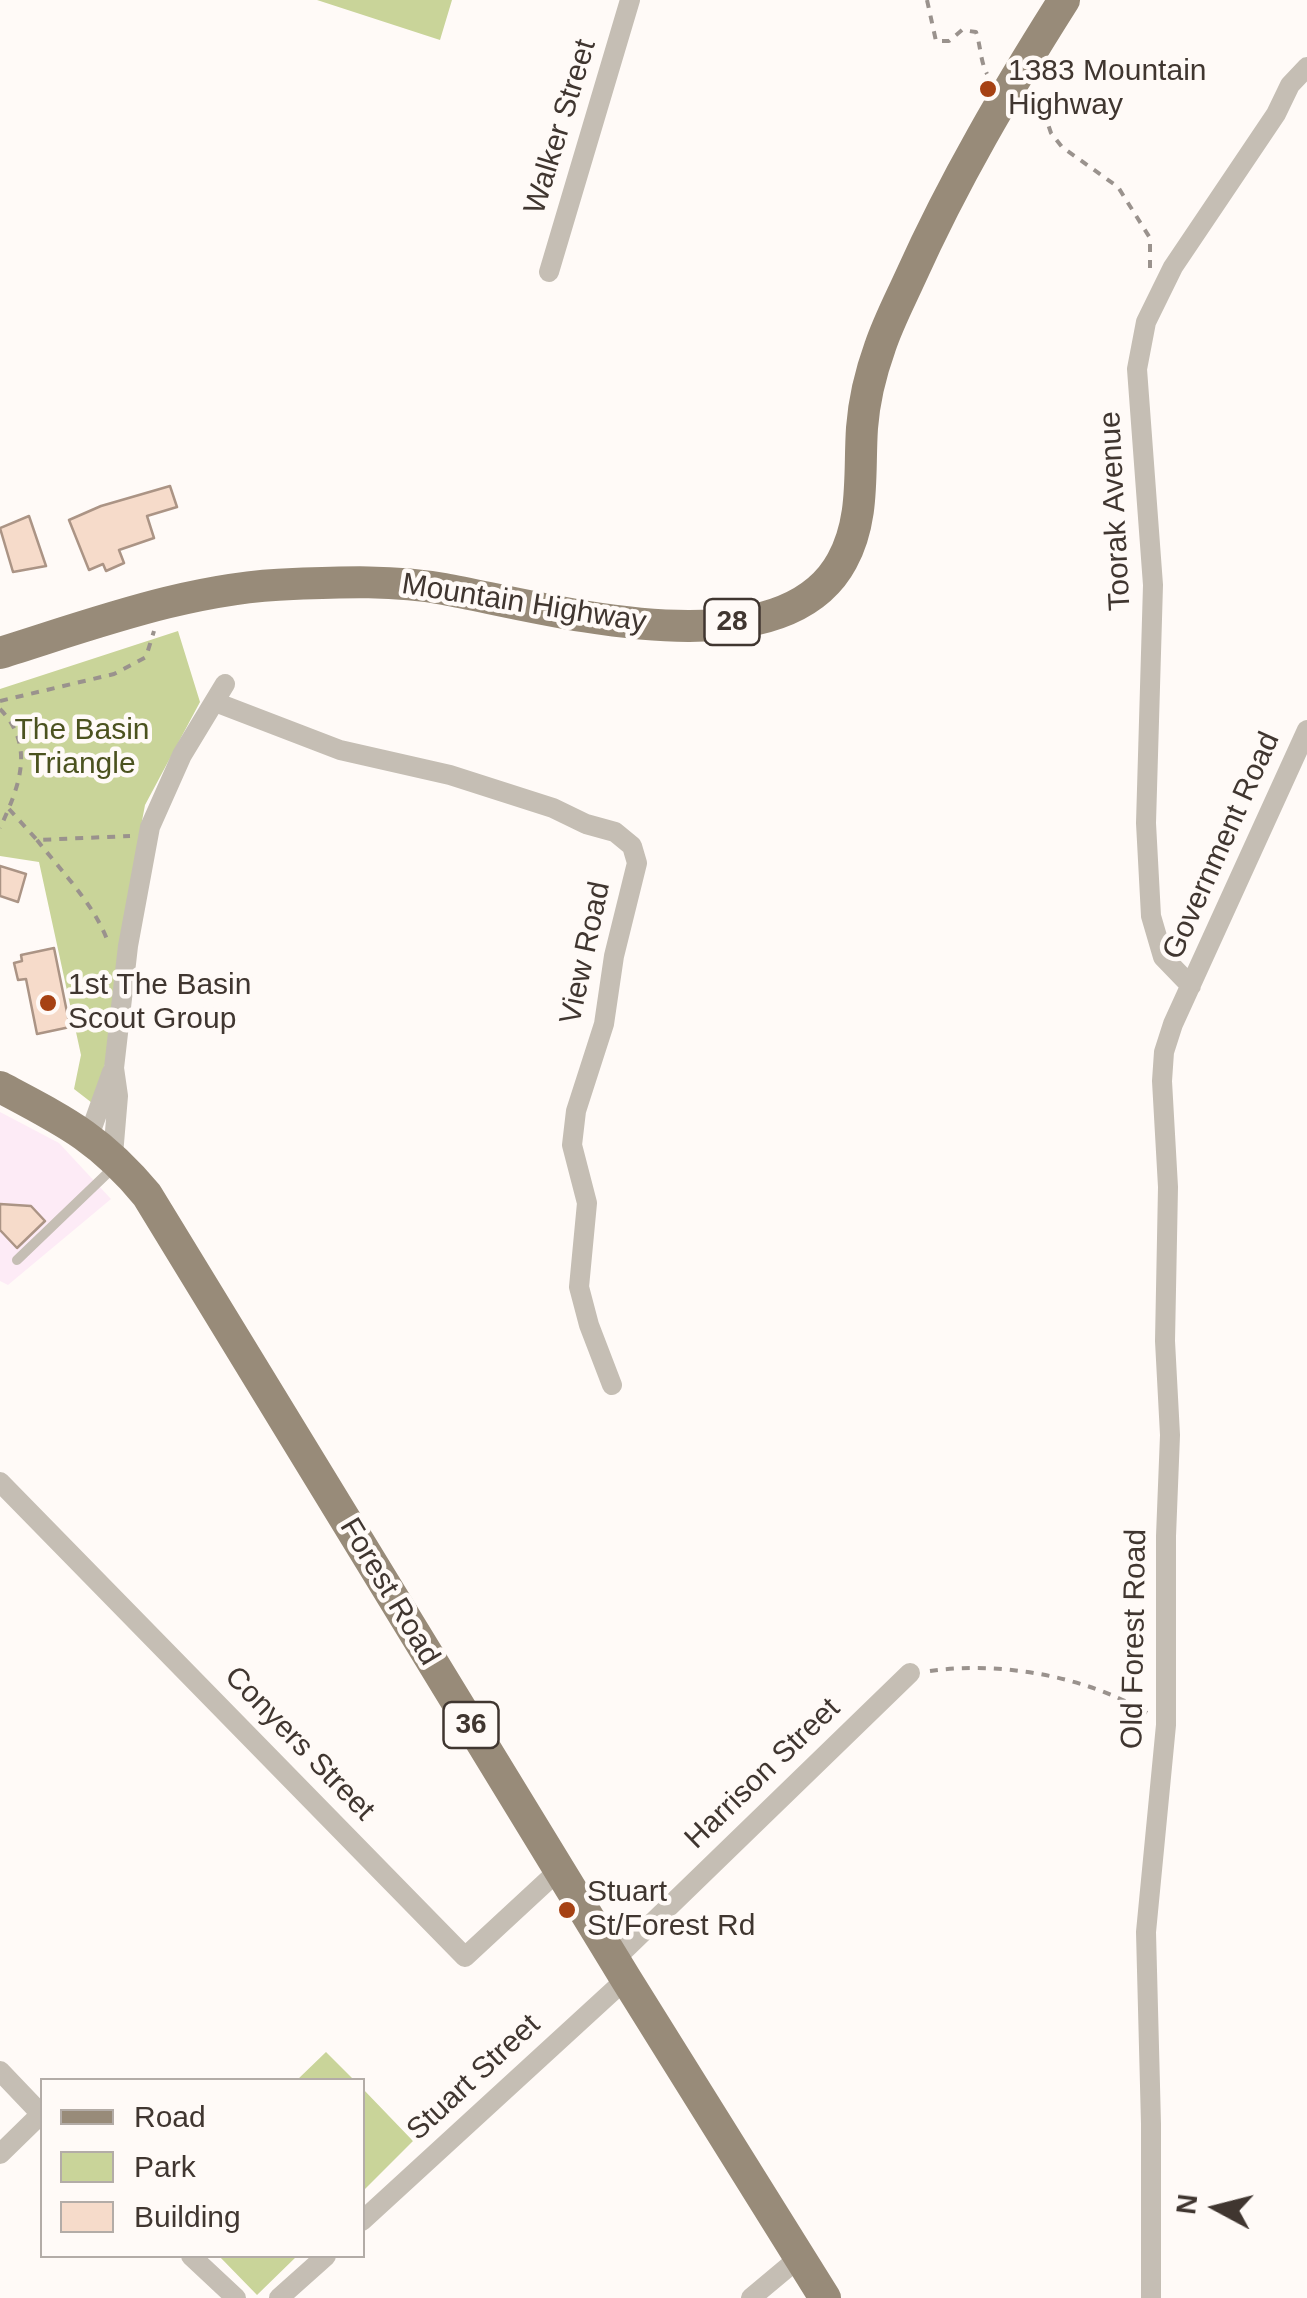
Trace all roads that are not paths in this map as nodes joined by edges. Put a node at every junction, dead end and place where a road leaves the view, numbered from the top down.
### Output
1 (630, 0) edge
2 (1064, 0) edge
3 (1307, 67) edge
4 (549, 272) dead end
5 (0, 652) edge
6 (1307, 730) edge
7 (1191, 986) junction
8 (114, 1068) junction
9 (0, 1087) edge
10 (107, 1151) junction
11 (17, 1260) dead end
12 (612, 1386) dead end
13 (0, 1482) edge
14 (910, 1673) road end
15 (560, 1870) junction
16 (621, 1969) junction
17 (0, 2072) edge
18 (40, 2112) edge
19 (40, 2116) edge
20 (0, 2154) edge
21 (365, 2219) edge
22 (800, 2257) junction
23 (193, 2258) edge
24 (324, 2258) edge
25 (236, 2298) edge
26 (279, 2298) edge
27 (752, 2298) edge
28 (825, 2298) edge
29 (1151, 2298) edge

1 - 4 street, Walker Street
2 - 5 main road, Mountain Highway / 28
3 - 7 street, Toorak Avenue
6 - 7 street, Government Road
7 - 29 street, Old Forest Road
8 - 10 street
8 - 10 street
8 - 12 street, View Road
9 - 10 main road, Forest Road / 36
10 - 11 lane
10 - 15 main road, Forest Road / 36
13 - 15 street, Conyers Street
14 - 16 street, Harrison Street
15 - 16 main road, Forest Road / 36
16 - 21 street, Stuart Street
16 - 22 main road, Forest Road / 36
17 - 18 street
19 - 20 street
22 - 27 street
22 - 28 main road, Forest Road / 36
23 - 25 street
24 - 26 street

